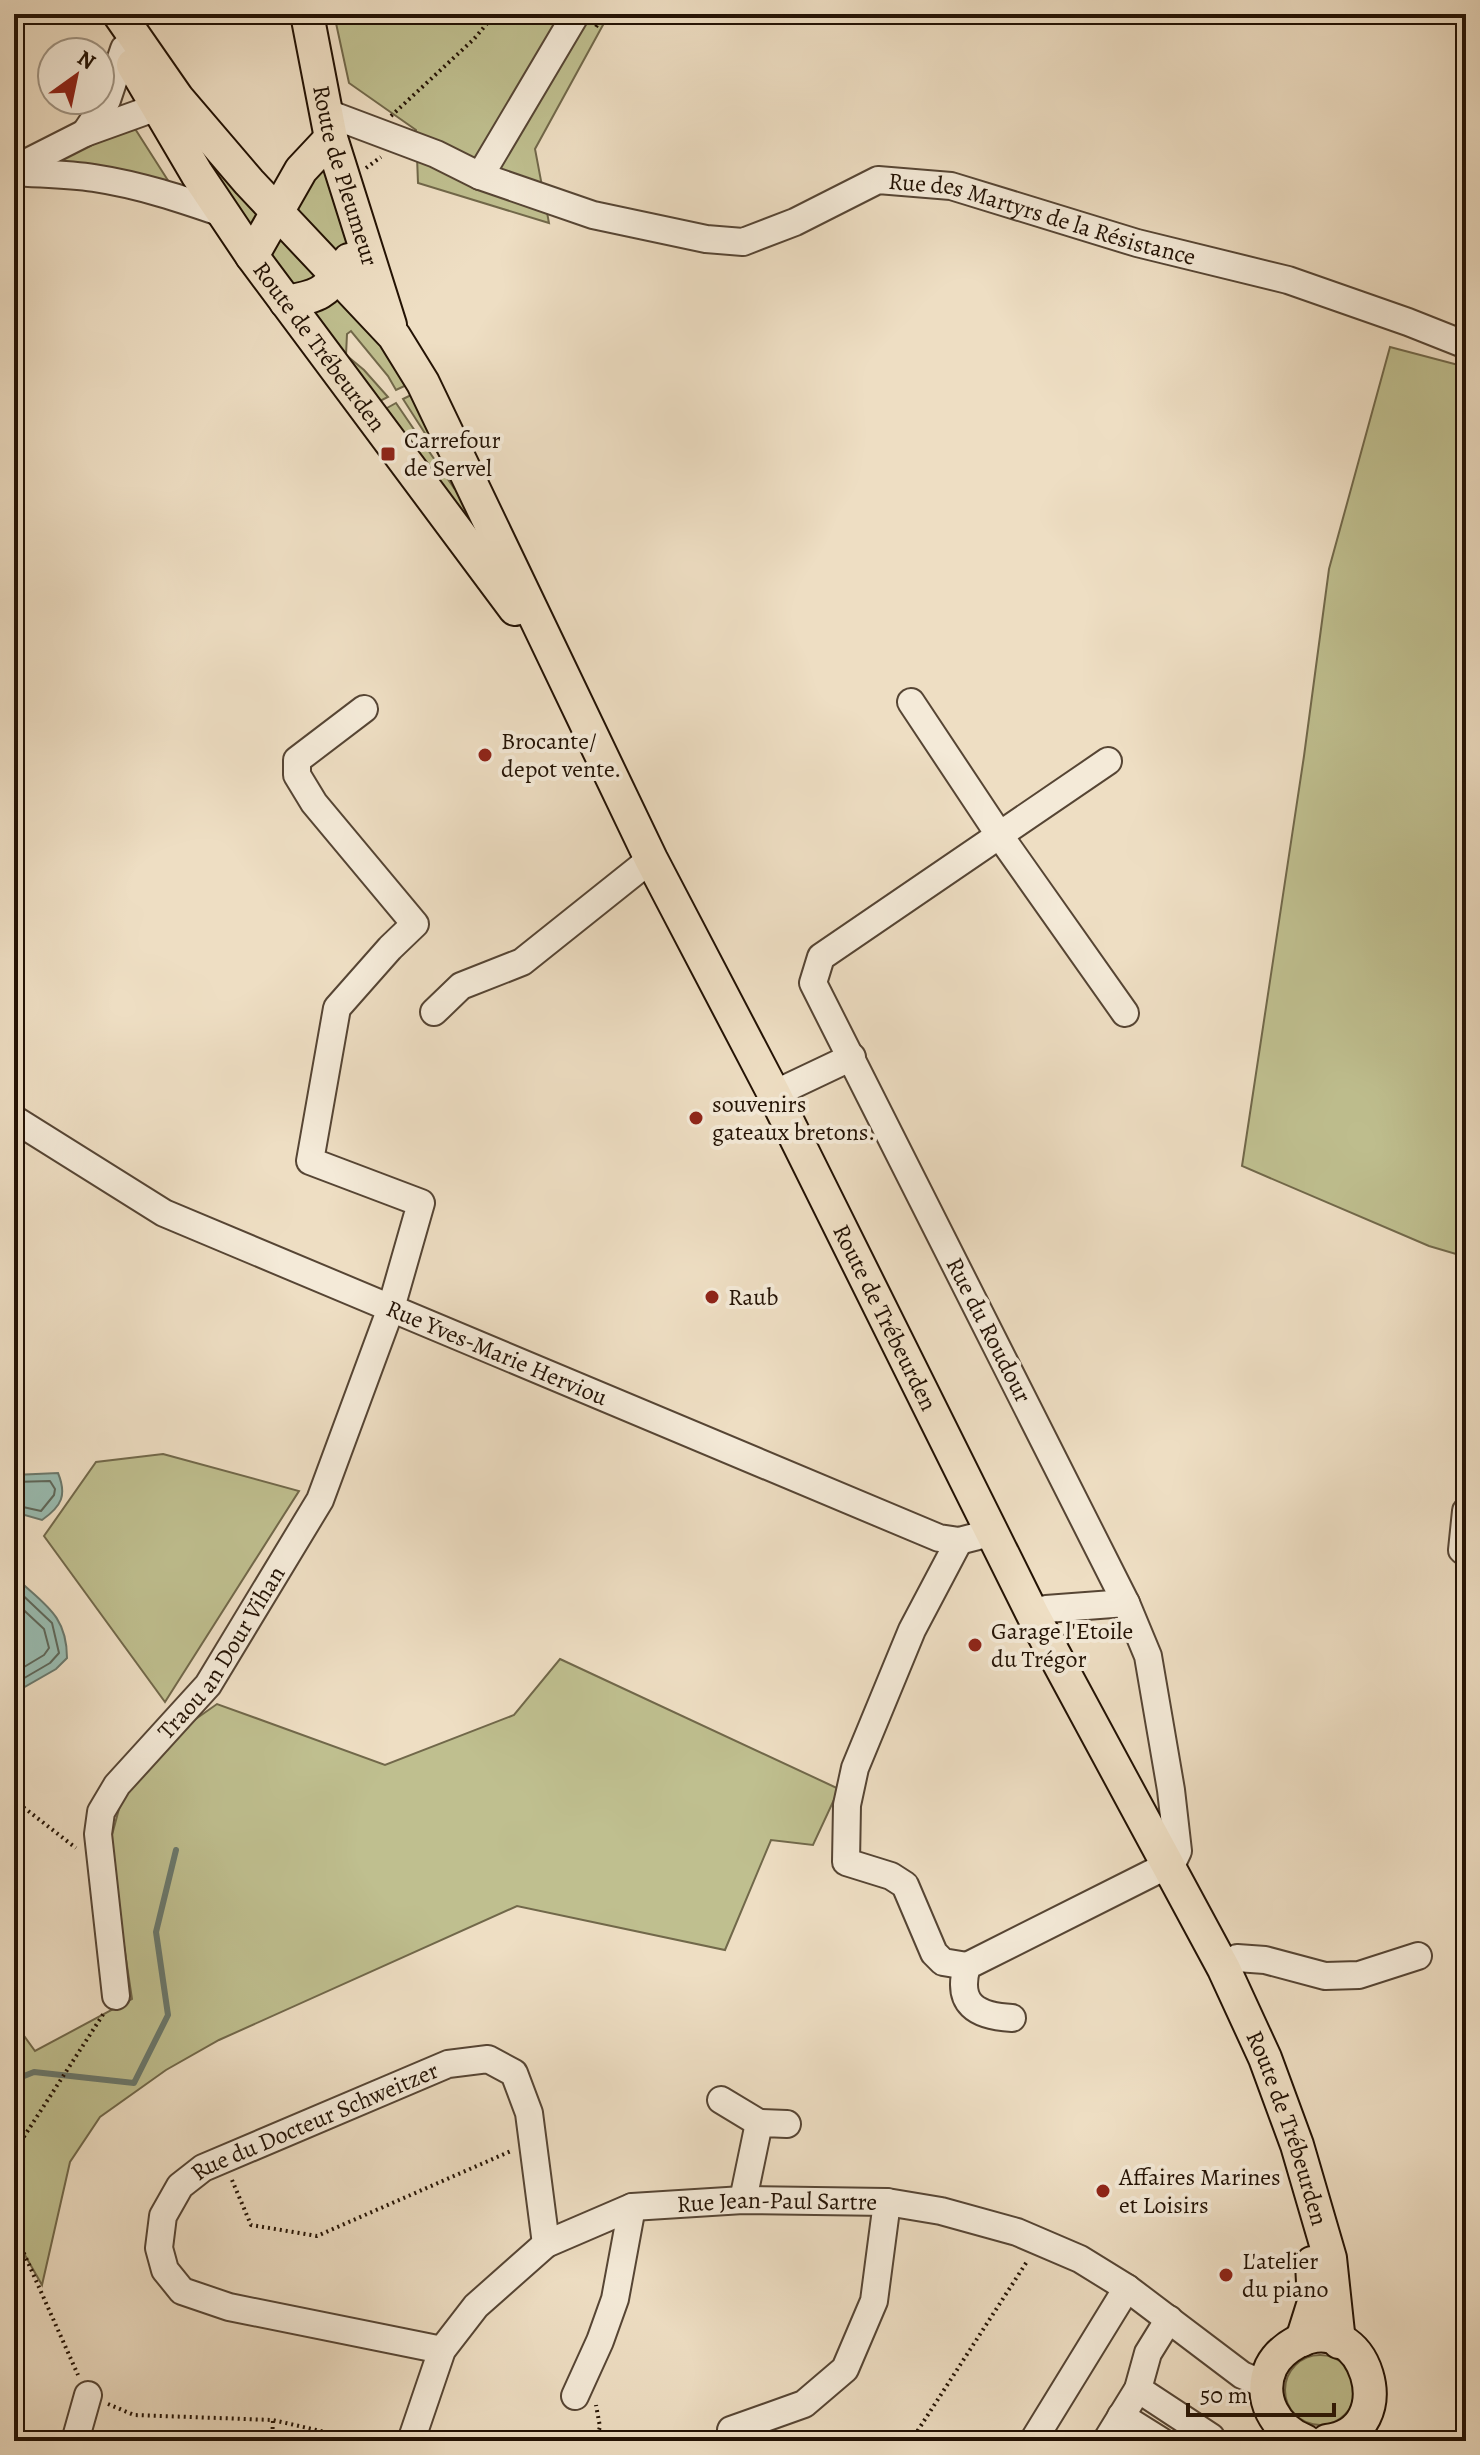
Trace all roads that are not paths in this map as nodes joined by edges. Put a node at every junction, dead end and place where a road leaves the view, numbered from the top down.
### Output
1 (108, 14) edge
2 (119, 14) edge
3 (307, 14) edge
4 (576, 14) edge
5 (124, 49) junction
6 (167, 103) junction
7 (329, 126) junction
8 (85, 133) junction
9 (14, 170) edge
10 (301, 170) junction
11 (480, 176) junction
12 (249, 182) junction
13 (277, 212) junction
14 (225, 214) junction
15 (364, 242) junction
16 (252, 256) junction
17 (338, 274) junction
18 (286, 302) junction
19 (394, 336) junction
20 (1466, 345) edge
21 (555, 663) junction
22 (911, 702) dead end
23 (364, 709) dead end
24 (1108, 761) dead end
25 (1000, 836) junction
26 (651, 859) junction
27 (434, 1012) dead end
28 (1125, 1013) dead end
29 (852, 1057) junction
30 (774, 1094) junction
31 (14, 1119) edge
32 (391, 1308) junction
33 (1466, 1511) edge
34 (994, 1532) junction
35 (959, 1541) junction
36 (1466, 1553) edge
37 (1126, 1603) junction
38 (1033, 1615) junction
39 (1170, 1868) junction
40 (1418, 1956) dead end
41 (967, 1966) junction
42 (1224, 1969) junction
43 (116, 1996) road end
44 (1012, 2018) dead end
45 (721, 2100) dead end
46 (759, 2123) junction
47 (787, 2124) dead end
48 (743, 2200) junction
49 (887, 2202) junction
50 (632, 2207) junction
51 (546, 2244) junction
52 (1127, 2288) junction
53 (1169, 2319) junction
54 (1339, 2342) junction
55 (442, 2350) junction
56 (1282, 2360) junction
57 (1138, 2389) junction
58 (88, 2395) road end
59 (575, 2396) road end
60 (1121, 2416) junction
61 (731, 2430) dead end
62 (1370, 2430) edge
63 (75, 2441) edge
64 (411, 2441) edge
65 (1033, 2441) edge
66 (1106, 2441) edge
67 (1161, 2441) edge
68 (1209, 2441) edge
69 (1305, 2441) edge
70 (1331, 2441) edge

1 - 5 main road, Route de Trébeurden
2 - 6 main road, Route de Trébeurden
3 - 7 main road, Route de Pleumeur
4 - 11 street
5 - 6 main road, Route de Trébeurden
5 - 8 street
6 - 8 street
6 - 12 main road, Route de Trébeurden
6 - 14 main road, Route de Trébeurden
7 - 10 main road
7 - 11 street, Rue des Martyrs de la Résistance
7 - 15 main road, Route de Pleumeur
8 - 9 street
9 - 14 street
10 - 12 main road
10 - 13 main road
11 - 20 street, Rue des Martyrs de la Résistance
12 - 13 main road, Route de Trébeurden
13 - 16 main road
13 - 17 main road, Route de Trébeurden
14 - 16 main road, Route de Trébeurden
15 - 17 main road
15 - 19 main road, Route de Pleumeur
16 - 18 main road, Route de Trébeurden
17 - 18 main road
17 - 19 main road, Route de Trébeurden
18 - 21 main road, Route de Trébeurden
19 - 21 main road, Route de Trébeurden
21 - 26 main road, Route de Trébeurden
22 - 25 street
23 - 32 street, Traou an Dour Vihan
24 - 25 street, Rue du Roudour
25 - 28 street
25 - 29 street, Rue du Roudour
26 - 27 street
26 - 30 main road, Route de Trébeurden
29 - 30 street
29 - 37 street, Rue du Roudour
30 - 34 main road, Route de Trébeurden
31 - 32 street, Rue Yves-Marie Herviou
32 - 35 street, Rue Yves-Marie Herviou
32 - 43 street, Traou an Dour Vihan
33 - 36 street
34 - 35 street, Rue Yves-Marie Herviou
34 - 38 main road, Route de Trébeurden
35 - 41 street
37 - 38 street
37 - 39 street, Rue du Roudour
38 - 39 main road, Route de Trébeurden
39 - 41 street
39 - 42 main road, Route de Trébeurden
40 - 42 street
41 - 44 street
42 - 54 main road, Route de Trébeurden
42 - 56 main road, Route de Trébeurden
45 - 46 street
46 - 47 street
46 - 48 street
48 - 49 street, Rue Jean-Paul Sartre
48 - 50 street, Rue Jean-Paul Sartre
49 - 52 street, Rue Jean-Paul Sartre
49 - 61 street
50 - 51 street, Rue Jean-Paul Sartre
50 - 59 street
51 - 55 street, Rue Jean-Paul Sartre
51 - 55 street, Rue du Docteur Schweitzer
52 - 53 street, Rue Jean-Paul Sartre
52 - 65 street
53 - 56 street, Rue Jean-Paul Sartre
53 - 57 street
54 - 56 main road
54 - 62 main road
55 - 64 street, Rue Jean-Paul Sartre
56 - 69 main road
57 - 60 street
57 - 68 street
58 - 63 street
60 - 66 street
60 - 67 street
62 - 70 main road

